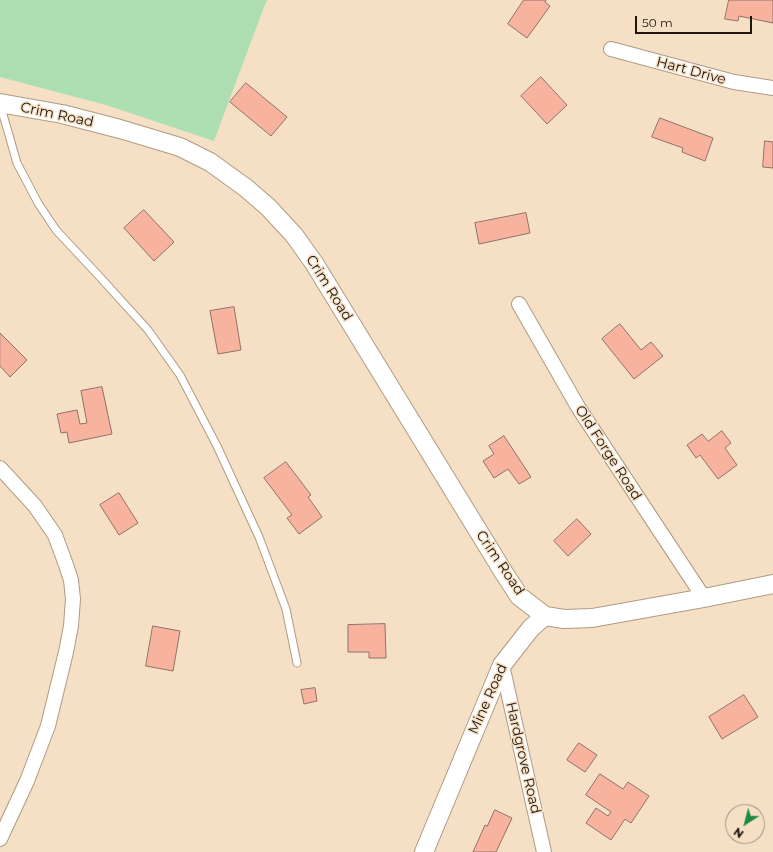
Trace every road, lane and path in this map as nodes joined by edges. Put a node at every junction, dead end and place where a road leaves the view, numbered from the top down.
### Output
1 (611, 49) dead end
2 (773, 88) edge
3 (0, 104) edge
4 (519, 304) dead end
5 (0, 468) edge
6 (773, 584) edge
7 (704, 598) junction
8 (544, 616) junction
9 (297, 663) dead end
10 (502, 665) junction
11 (0, 839) edge
12 (424, 852) edge
13 (544, 852) edge

1 - 2 street, Hart Drive
3 - 8 street, Crim Road
3 - 9 lane
4 - 7 street, Old Forge Road
5 - 11 street
6 - 7 street
7 - 8 street
8 - 10 street, Mine Road
10 - 12 street, Mine Road
10 - 13 street, Hardgrove Road

